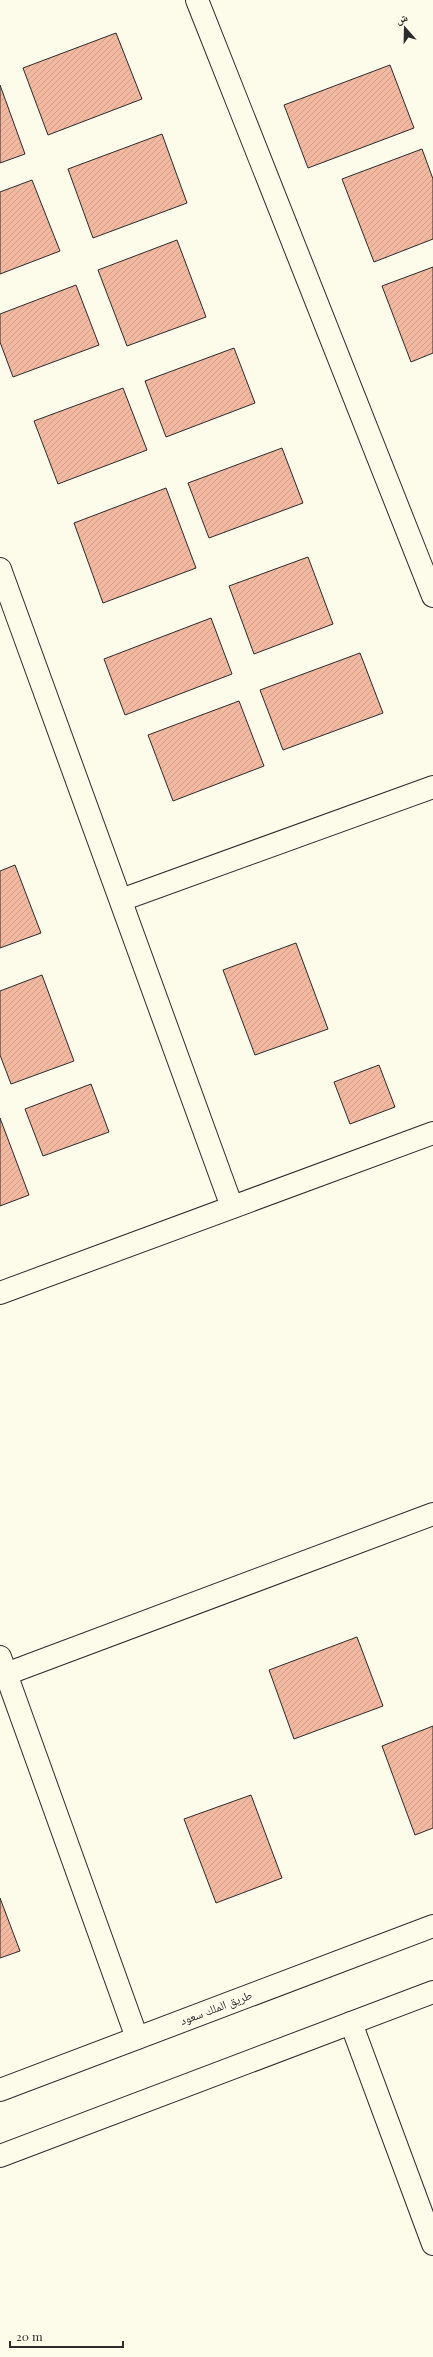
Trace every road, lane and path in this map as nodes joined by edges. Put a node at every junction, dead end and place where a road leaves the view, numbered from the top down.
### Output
1 (197, 0) edge
2 (0, 568) edge
3 (433, 596) edge
4 (433, 787) edge
5 (121, 900) junction
6 (433, 1133) edge
7 (232, 1207) junction
8 (0, 1293) edge
9 (433, 1514) edge
10 (3, 1666) edge
11 (433, 1926) edge
12 (433, 1992) edge
13 (351, 2023) junction
14 (138, 2038) junction
15 (0, 2090) edge
16 (0, 2156) edge
17 (433, 2244) edge

1 - 3 street
2 - 5 street
4 - 5 street
5 - 7 street
6 - 7 street
7 - 8 street
9 - 10 street
10 - 14 street
11 - 14 street, طريق الملك سعود
12 - 13 street
13 - 16 street
13 - 17 street
14 - 15 street, طريق الملك سعود

